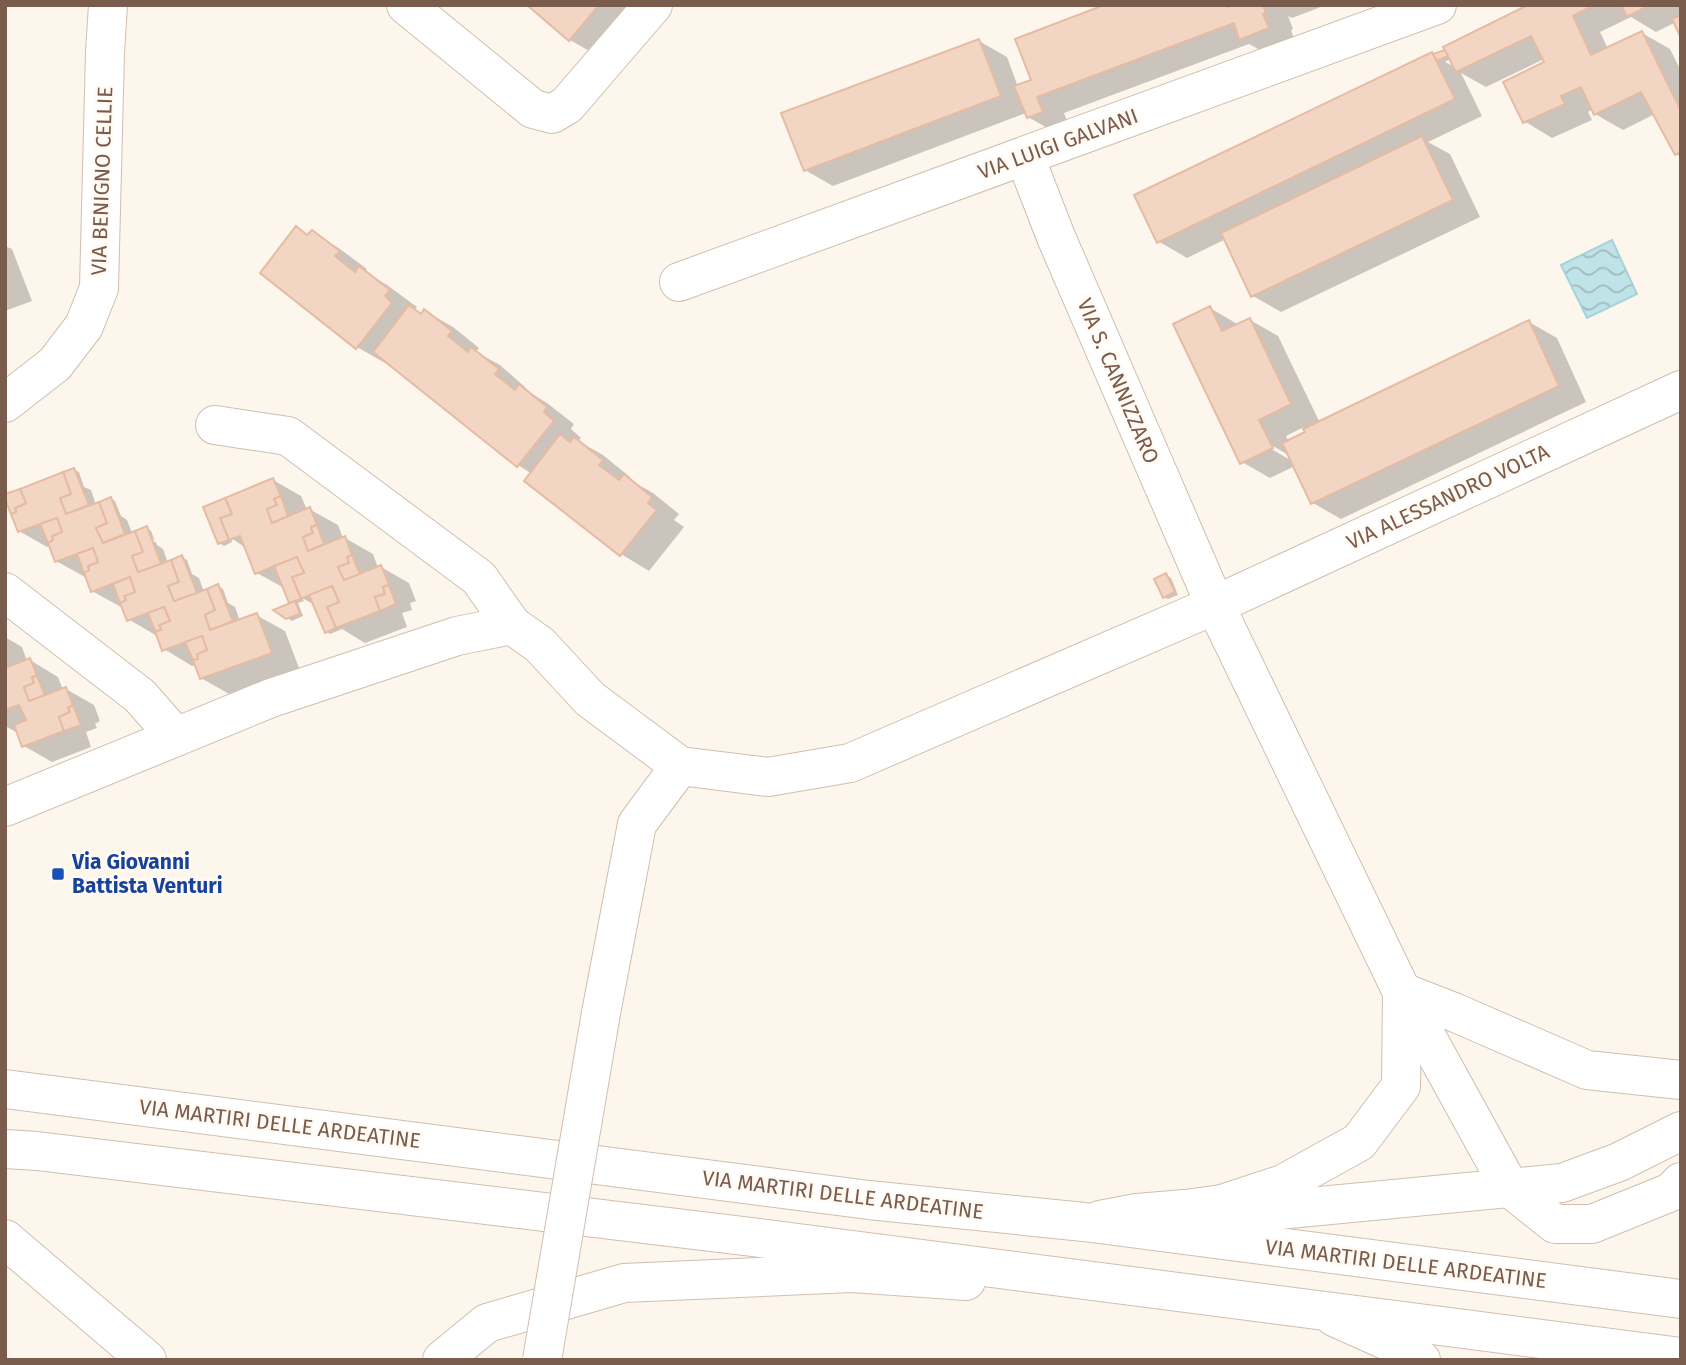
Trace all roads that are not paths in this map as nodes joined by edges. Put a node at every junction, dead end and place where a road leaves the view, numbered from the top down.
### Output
1 (108, 5) edge
2 (406, 5) edge
3 (653, 5) edge
4 (1437, 5) edge
5 (1025, 157) junction
6 (679, 282) dead end
7 (1681, 390) edge
8 (5, 403) edge
9 (215, 425) dead end
10 (5, 592) edge
11 (1215, 605) junction
12 (512, 625) junction
13 (176, 737) junction
14 (680, 766) junction
15 (5, 807) edge
16 (1402, 992) junction
17 (1681, 1080) edge
18 (5, 1089) edge
19 (1681, 1131) edge
20 (5, 1149) edge
21 (1681, 1182) edge
22 (1510, 1188) junction
23 (1222, 1204) junction
24 (1084, 1222) junction
25 (5, 1239) edge
26 (1093, 1281) junction
27 (1681, 1299) edge
28 (1319, 1311) junction
29 (1681, 1357) edge
30 (147, 1360) edge
31 (442, 1360) edge
32 (542, 1360) edge
33 (1421, 1360) edge

1 - 8 street, VIA BENIGNO CELLIE
2 - 3 street
4 - 5 street, VIA LUIGI GALVANI
5 - 6 street, VIA LUIGI GALVANI
5 - 11 street, VIA S. CANNIZZARO
7 - 11 street, VIA ALESSANDRO VOLTA
9 - 12 street
10 - 13 street
11 - 14 street, VIA ALESSANDRO VOLTA
11 - 16 street, VIA S. CANNIZZARO
12 - 13 street
12 - 14 street
13 - 15 street
14 - 32 street, bridge
16 - 17 street
16 - 22 street, VIA S. CANNIZZARO
16 - 23 street
18 - 24 street, VIA MARTIRI DELLE ARDEATINE
19 - 22 street
20 - 26 street
21 - 22 street
22 - 23 street
23 - 24 street
24 - 27 street, VIA MARTIRI DELLE ARDEATINE
25 - 30 street
26 - 28 street
26 - 31 street
28 - 29 street
28 - 33 street

